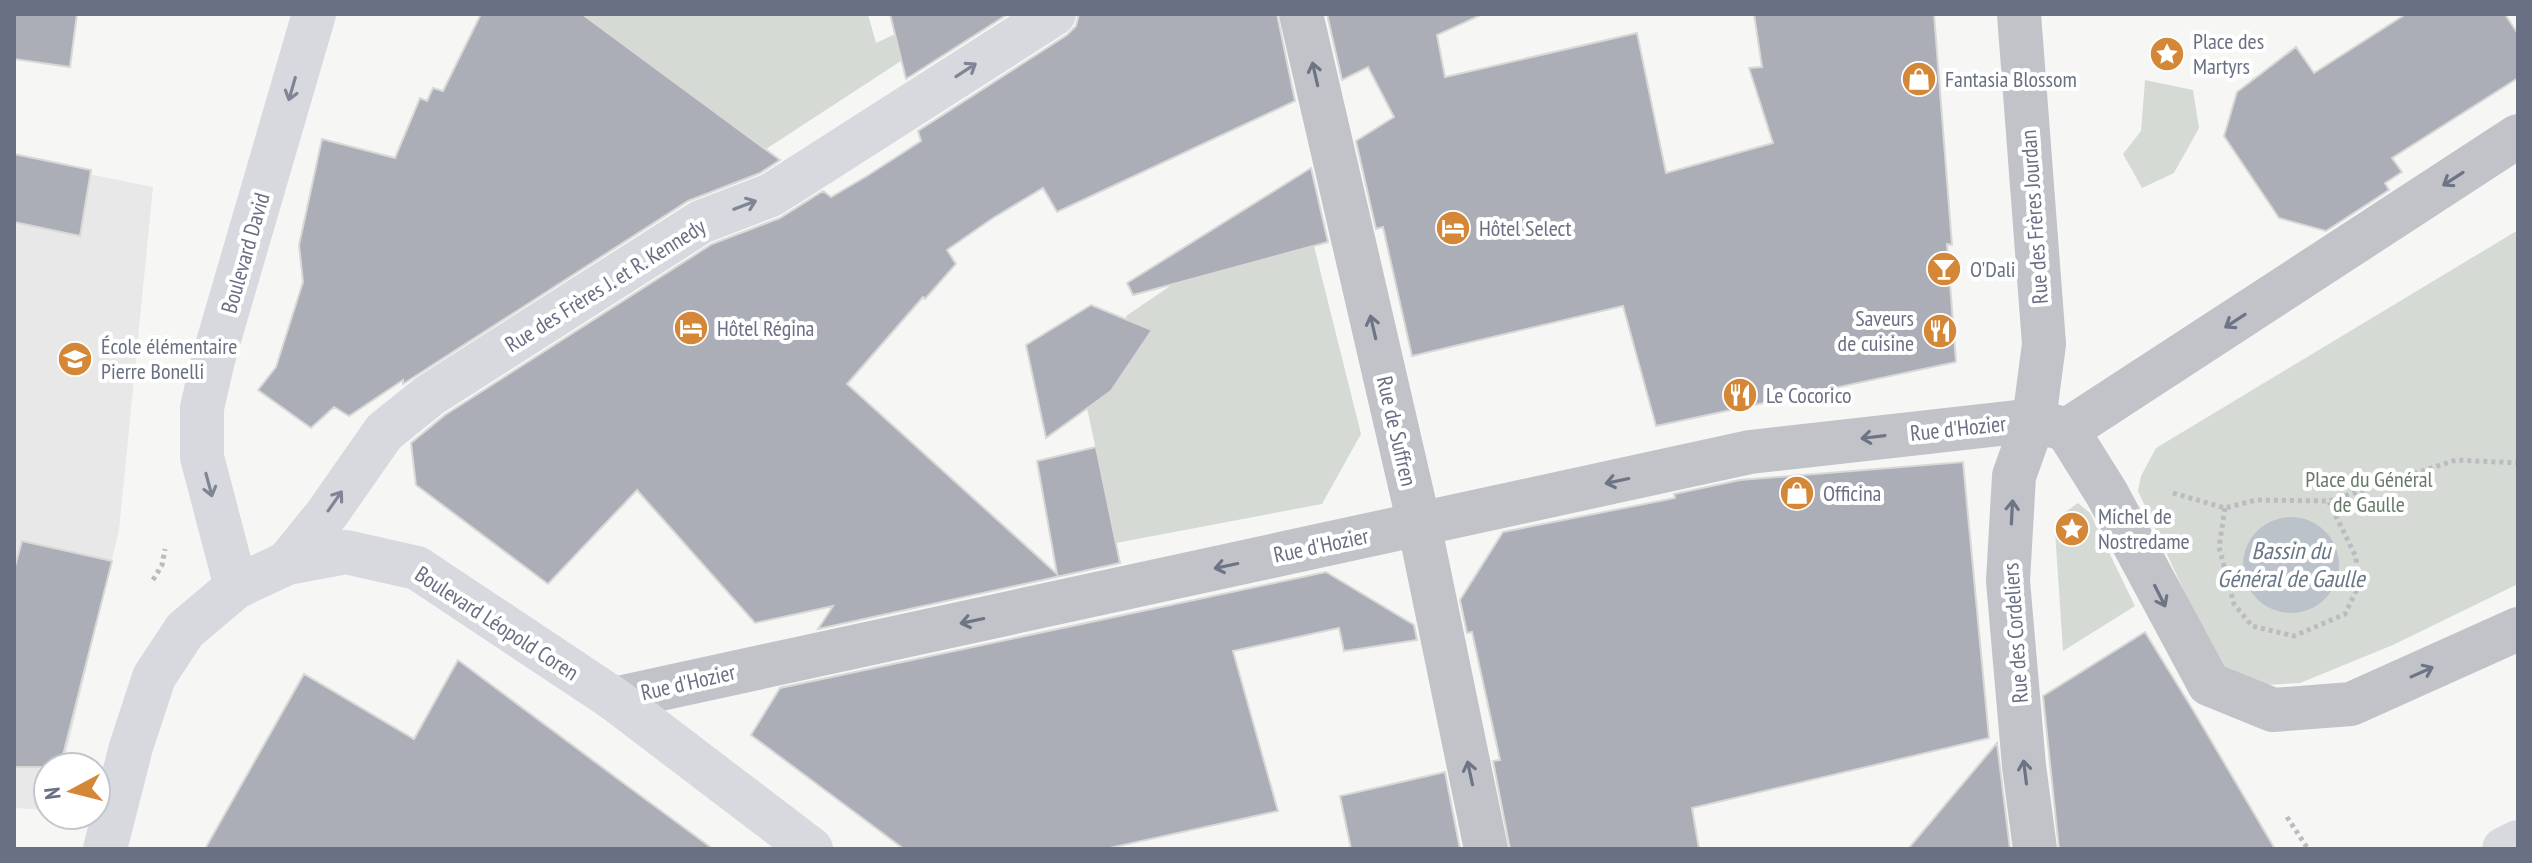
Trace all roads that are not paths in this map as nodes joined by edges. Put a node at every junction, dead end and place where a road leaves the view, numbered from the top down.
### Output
1 (314, 14) edge
2 (1054, 14) edge
3 (1301, 14) edge
4 (2019, 14) edge
5 (2518, 136) edge
6 (2050, 425) junction
7 (1419, 524) junction
8 (287, 563) junction
9 (236, 587) junction
10 (2518, 629) edge
11 (614, 699) junction
12 (2518, 842) edge
13 (105, 849) edge
14 (811, 849) edge
15 (1486, 849) edge
16 (2035, 849) edge
17 (2504, 849) edge

1 -> 9 street, Boulevard David
8 -> 2 street, Rue des Frères J. et R. Kennedy
7 -> 3 street, Rue de Suffren
4 - 6 street, Rue des Frères Jourdan
5 -> 6 street
6 -> 7 street, Rue d'Hozier
6 -> 10 street
16 -> 6 street, Rue des Cordeliers
7 -> 11 street, Rue d'Hozier
15 -> 7 street, Rue de Suffren
8 - 9 street, Boulevard Léopold Coren
8 - 11 street, Boulevard Léopold Coren
9 - 13 street, Boulevard Léopold Coren
11 - 14 street, Boulevard Léopold Coren
12 - 17 street

